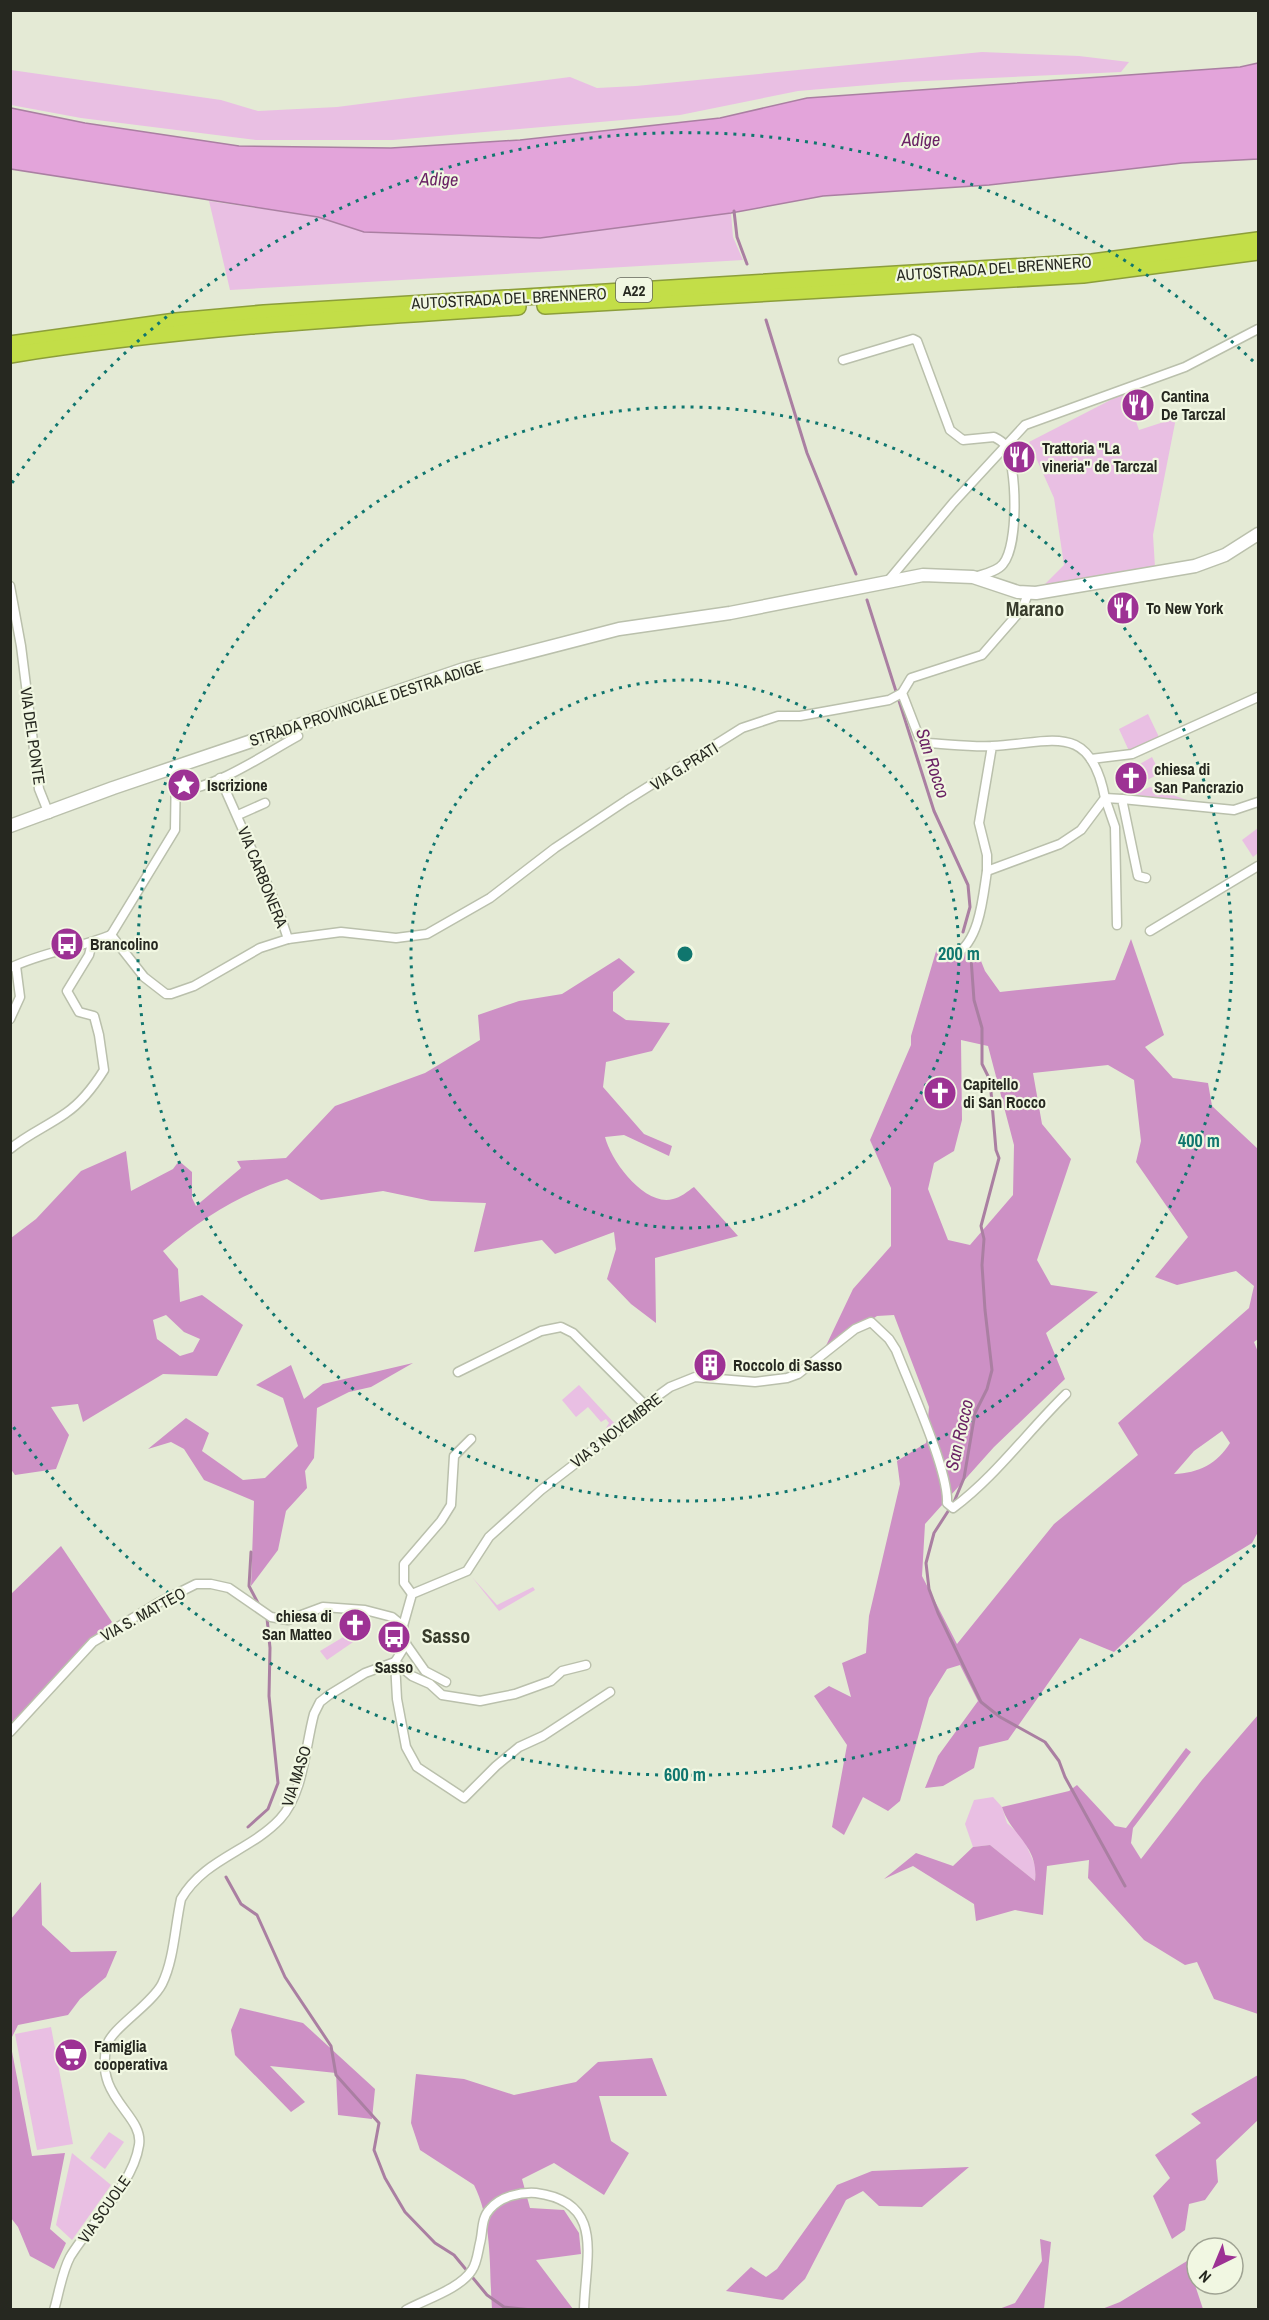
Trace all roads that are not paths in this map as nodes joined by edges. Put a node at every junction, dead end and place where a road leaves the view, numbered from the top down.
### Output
1 (1258, 240) edge
2 (1258, 252) edge
3 (1258, 329) edge
4 (10, 344) edge
5 (10, 356) edge
6 (843, 360) dead end
7 (1005, 445) junction
8 (1258, 534) edge
9 (973, 577) junction
10 (888, 581) junction
11 (10, 586) edge
12 (1028, 594) junction
13 (896, 697) junction
14 (1258, 697) edge
15 (298, 736) dead end
16 (992, 746) junction
17 (1090, 759) junction
18 (176, 766) junction
19 (220, 778) junction
20 (178, 792) junction
21 (1105, 798) junction
22 (1122, 799) junction
23 (1258, 802) edge
24 (265, 803) dead end
25 (49, 814) junction
26 (238, 815) junction
27 (10, 826) edge
28 (1258, 866) edge
29 (987, 871) junction
30 (1146, 878) dead end
31 (1117, 925) dead end
32 (1150, 931) dead end
33 (111, 935) junction
34 (288, 939) junction
35 (92, 943) junction
36 (956, 954) dead end
37 (13, 967) edge
38 (13, 1010) edge
39 (10, 1018) edge
40 (10, 1149) edge
41 (458, 1372) dead end
42 (1066, 1394) dead end
43 (645, 1404) junction
44 (471, 1439) dead end
45 (412, 1594) junction
46 (403, 1626) junction
47 (406, 1644) junction
48 (395, 1662) junction
49 (586, 1665) dead end
50 (446, 1682) dead end
51 (610, 1692) dead end
52 (10, 1732) edge
53 (187, 1888) joint
54 (54, 2310) edge
55 (406, 2310) edge
56 (584, 2310) edge

1 - 4 highway, AUTOSTRADA DEL BRENNERO / A22
2 - 5 highway, AUTOSTRADA DEL BRENNERO / A22
3 - 7 street
6 - 7 street
7 - 9 street
7 - 10 street
8 - 12 main road
9 - 10 main road, STRADA PROVINCIALE DESTRA ADIGE
9 - 12 main road, STRADA PROVINCIALE DESTRA ADIGE
10 - 18 main road, STRADA PROVINCIALE DESTRA ADIGE
11 - 25 street, VIA DEL PONTE
12 - 13 street
13 - 16 street
13 - 34 street, VIA G.PRATI
14 - 17 street
15 - 19 street
16 - 17 street
16 - 29 street
17 - 21 street
18 - 20 street
18 - 25 main road, STRADA PROVINCIALE DESTRA ADIGE
19 - 20 street
19 - 26 street, VIA CARBONERA
20 - 33 street
21 - 22 street
21 - 29 street
21 - 31 street
22 - 23 street
22 - 30 street
24 - 26 street, VIA CARBONERA
25 - 27 main road, STRADA PROVINCIALE DESTRA ADIGE
26 - 34 street, VIA CARBONERA
28 - 32 street
29 - 36 street
33 - 34 street, VIA G.PRATI
33 - 35 street
35 - 37 street
35 - 40 street
37 - 38 street
38 - 39 street
41 - 43 street
42 - 43 street, VIA 3 NOVEMBRE
43 - 45 street, VIA 3 NOVEMBRE
44 - 45 street
45 - 46 street
46 - 47 street
46 - 52 street, VIA S. MATTEO
47 - 48 street
47 - 50 street
48 - 49 street
48 - 51 street
48 - 53 street, VIA MASO
53 - 54 street, VIA SCUOLE
55 - 56 street

